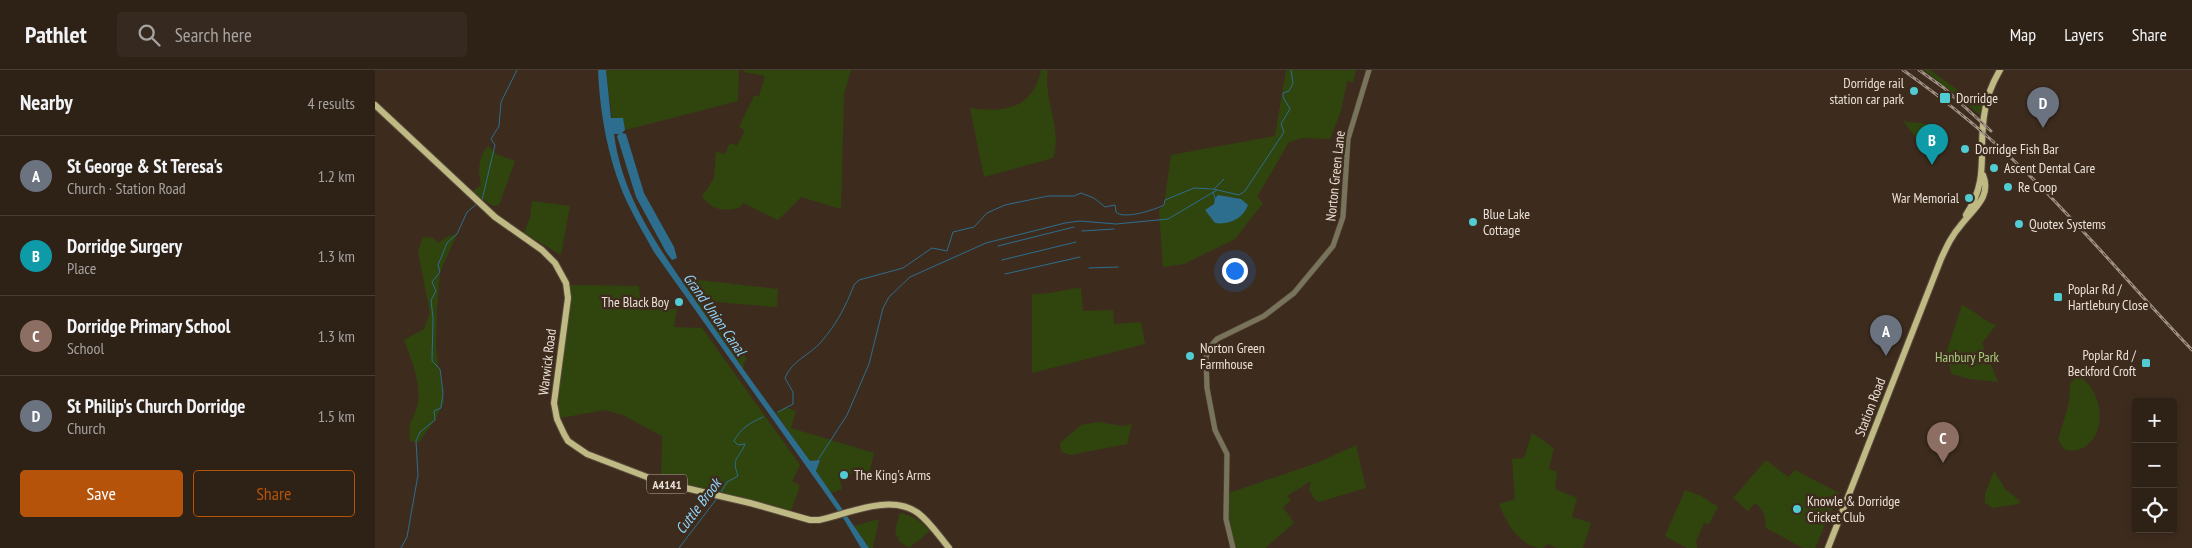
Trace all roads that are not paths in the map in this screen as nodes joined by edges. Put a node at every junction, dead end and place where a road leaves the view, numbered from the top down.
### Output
1 (1369, 70) edge
2 (2000, 70) edge
3 (375, 105) edge
4 (949, 548) edge
5 (1233, 548) edge
6 (1828, 548) edge

1 - 5 street, Norton Green Lane
2 - 6 main road, Station Road
3 - 4 main road, Warwick Road / A4141

